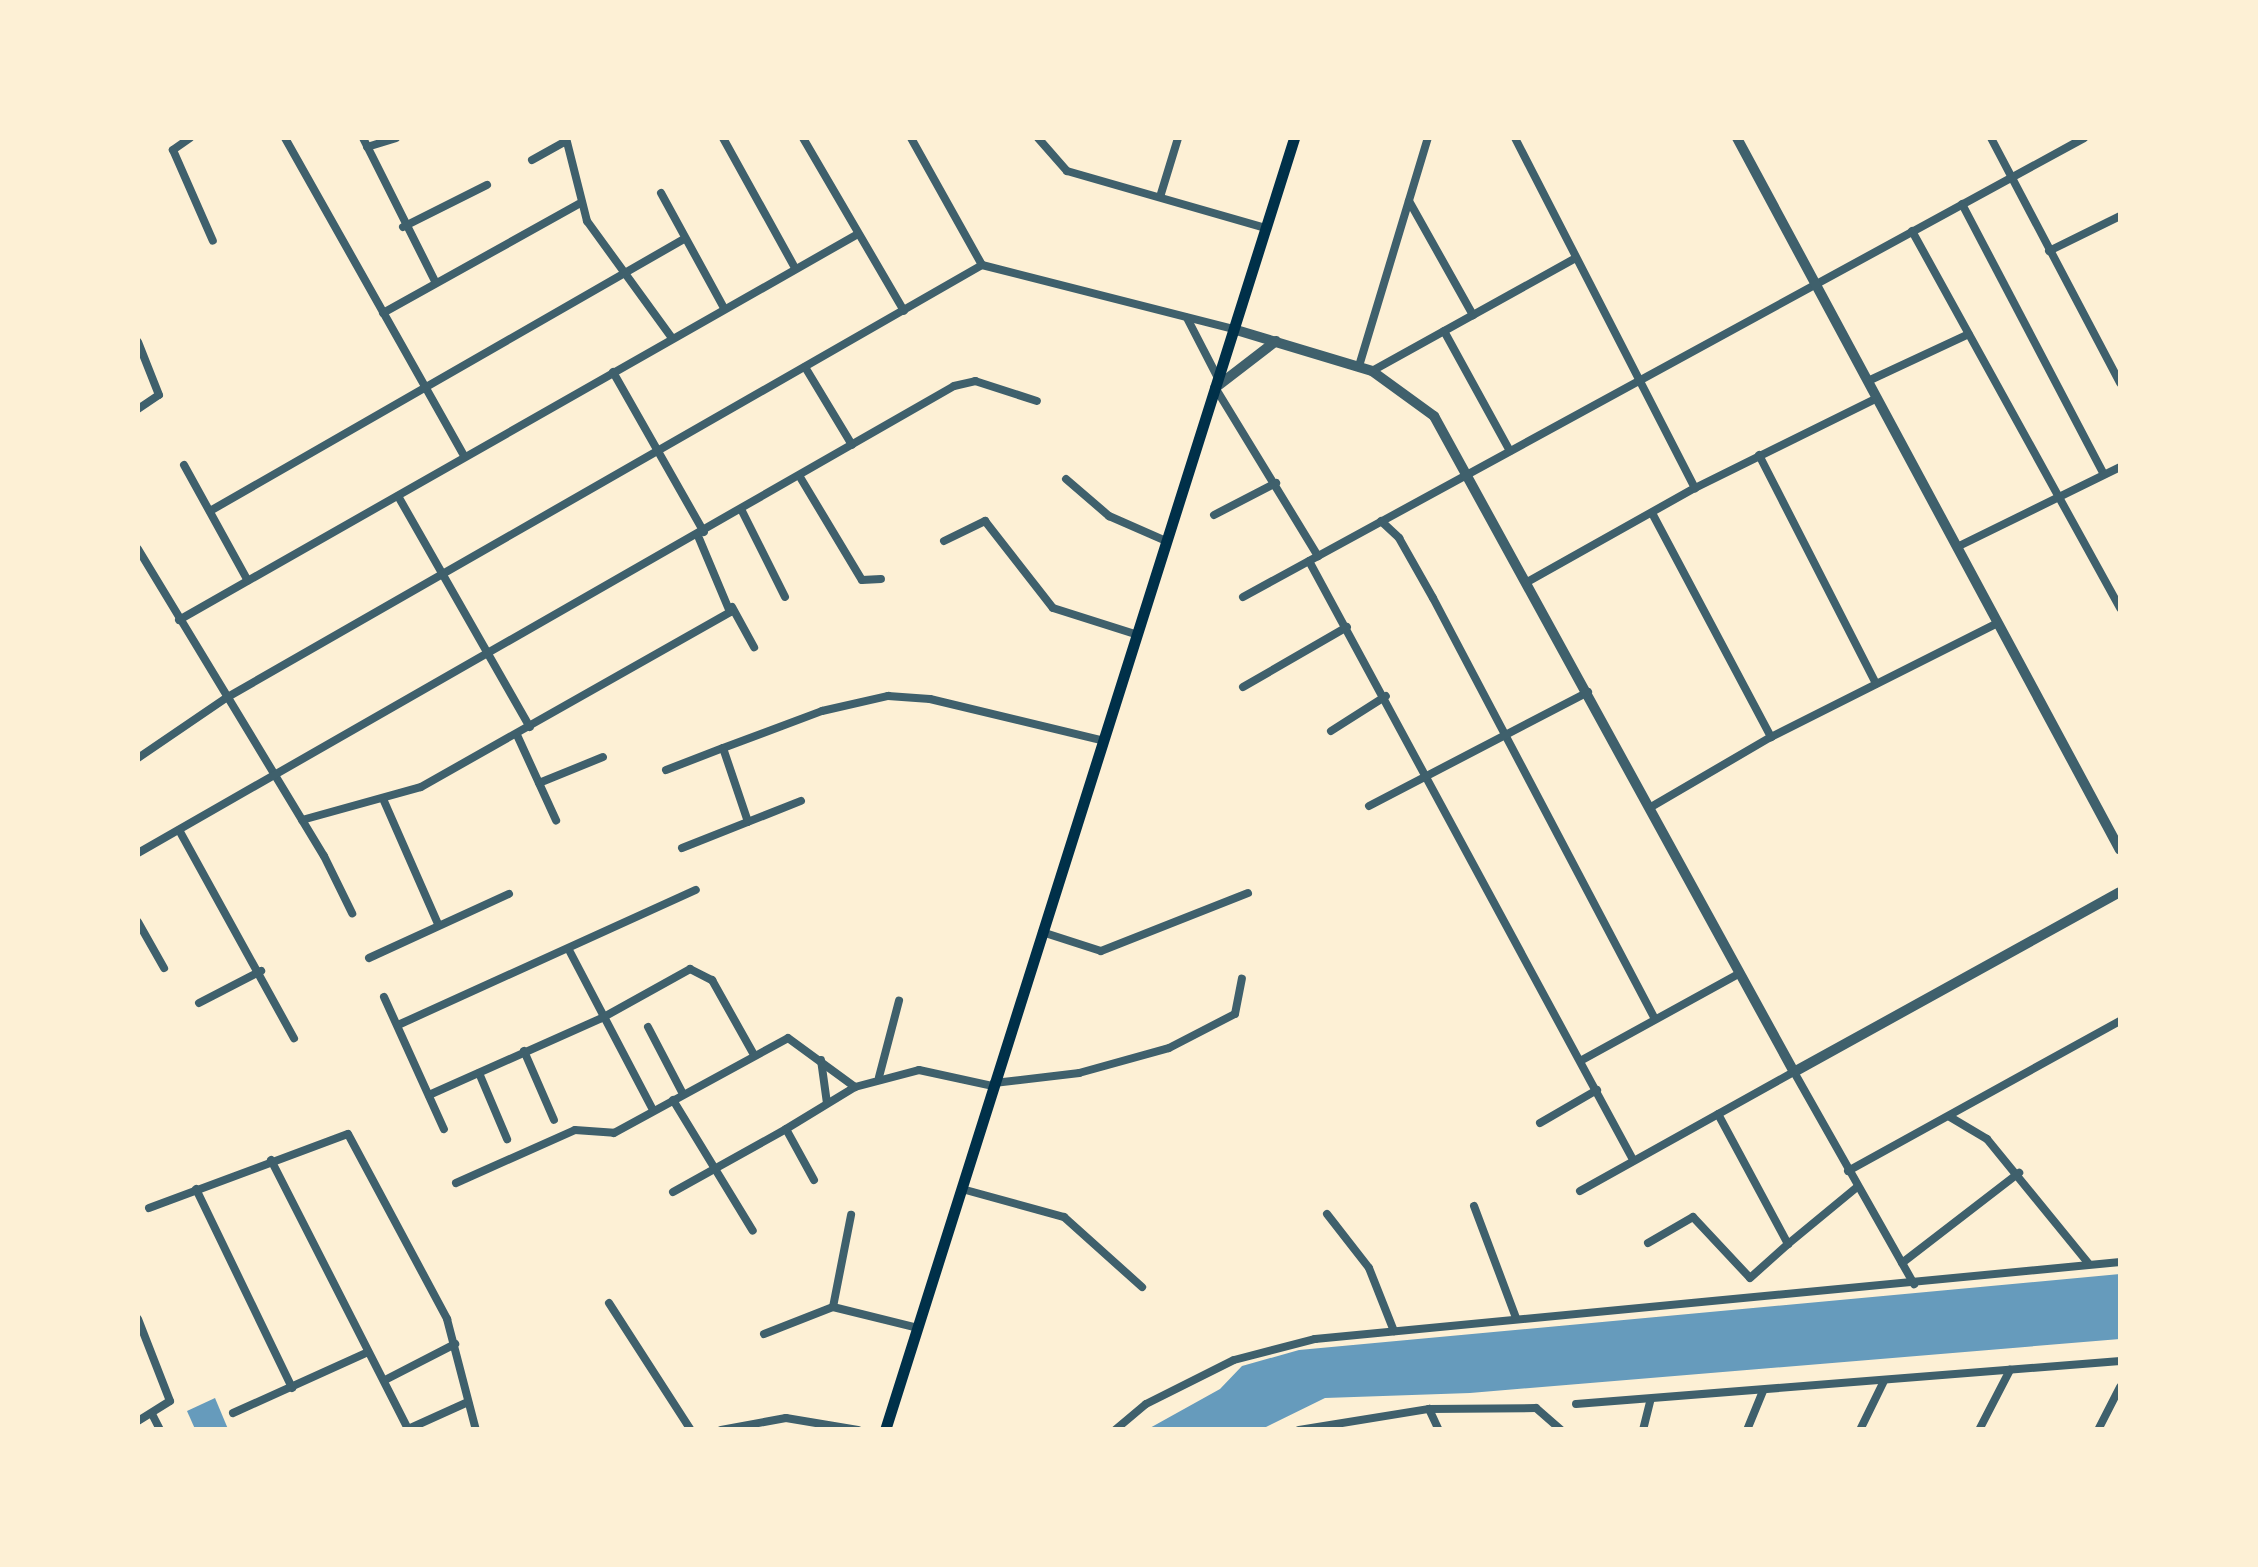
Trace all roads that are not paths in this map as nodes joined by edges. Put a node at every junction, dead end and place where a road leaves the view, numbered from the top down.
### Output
1 (190, 138) edge
2 (285, 138) edge
3 (363, 138) edge
4 (396, 138) edge
5 (723, 138) edge
6 (803, 138) edge
7 (911, 138) edge
8 (1038, 138) edge
9 (1178, 138) edge
10 (1294, 138) edge
11 (1428, 138) edge
12 (1515, 138) edge
13 (1737, 138) edge
14 (1991, 138) edge
15 (2084, 138) edge
16 (566, 139) edge
17 (367, 147) junction
18 (532, 160) dead end
19 (2012, 177) junction
20 (488, 184) dead end
21 (661, 193) dead end
22 (1160, 197) junction
23 (1409, 201) junction
24 (579, 204) junction
25 (1962, 204) junction
26 (2120, 216) edge
27 (403, 226) junction
28 (1266, 228) junction
29 (1912, 231) junction
30 (858, 234) junction
31 (684, 239) junction
32 (213, 242) dead end
33 (2049, 251) junction
34 (1576, 258) junction
35 (982, 265) junction
36 (795, 268) junction
37 (626, 269) junction
38 (436, 283) junction
39 (1816, 284) junction
40 (724, 308) junction
41 (904, 311) junction
42 (383, 314) junction
43 (1473, 315) junction
44 (1188, 318) junction
45 (1233, 329) junction
46 (1444, 331) junction
47 (1969, 334) junction
48 (672, 338) junction
49 (1276, 341) junction
50 (138, 342) edge
51 (1359, 366) junction
52 (806, 367) junction
53 (1372, 371) junction
54 (613, 372) junction
55 (1642, 379) junction
56 (1868, 381) junction
57 (1217, 383) junction
58 (2120, 383) edge
59 (425, 386) junction
60 (1877, 398) junction
61 (1037, 401) dead end
62 (138, 409) edge
63 (852, 445) junction
64 (1510, 450) junction
65 (656, 451) junction
66 (1759, 455) junction
67 (464, 456) junction
68 (184, 465) dead end
69 (2120, 466) edge
70 (1468, 474) junction
71 (2104, 474) junction
72 (800, 477) junction
73 (1066, 479) dead end
74 (1276, 483) junction
75 (1695, 488) junction
76 (398, 496) junction
77 (2060, 498) junction
78 (210, 511) junction
79 (742, 511) junction
80 (1652, 513) junction
81 (1214, 515) dead end
82 (1381, 521) junction
83 (701, 534) junction
84 (944, 541) dead end
85 (1166, 541) junction
86 (1958, 547) junction
87 (138, 549) edge
88 (1318, 556) junction
89 (1308, 561) junction
90 (442, 574) junction
91 (248, 580) junction
92 (881, 580) dead end
93 (1529, 582) junction
94 (1243, 596) dead end
95 (785, 597) dead end
96 (731, 605) junction
97 (2120, 608) edge
98 (179, 620) junction
99 (1998, 623) junction
100 (1346, 626) junction
101 (1136, 634) junction
102 (754, 647) dead end
103 (487, 653) junction
104 (1876, 684) junction
105 (1243, 687) dead end
106 (1588, 692) junction
107 (1386, 696) junction
108 (226, 698) junction
109 (530, 728) junction
110 (1331, 731) dead end
111 (1501, 732) junction
112 (517, 735) junction
113 (1771, 737) junction
114 (1102, 740) junction
115 (724, 748) junction
116 (138, 758) edge
117 (602, 758) dead end
118 (666, 770) dead end
119 (1427, 774) junction
120 (274, 777) junction
121 (540, 783) junction
122 (384, 801) junction
123 (801, 801) dead end
124 (1369, 806) dead end
125 (1650, 806) junction
126 (302, 820) junction
127 (556, 820) dead end
128 (748, 822) junction
129 (179, 830) junction
130 (682, 848) dead end
131 (2120, 850) edge
132 (138, 853) edge
133 (696, 890) dead end
134 (2120, 892) edge
135 (1248, 893) dead end
136 (509, 894) dead end
137 (352, 913) dead end
138 (138, 922) edge
139 (438, 924) junction
140 (1042, 932) junction
141 (570, 950) junction
142 (370, 958) dead end
143 (164, 968) dead end
144 (260, 971) junction
145 (1740, 973) junction
146 (1242, 979) dead end
147 (384, 996) dead end
148 (898, 1001) dead end
149 (199, 1003) dead end
150 (602, 1018) junction
151 (1656, 1019) junction
152 (2120, 1021) edge
153 (398, 1025) junction
154 (648, 1027) dead end
155 (294, 1038) dead end
156 (886, 1048) junction
157 (524, 1051) junction
158 (753, 1053) junction
159 (821, 1060) junction
160 (1582, 1060) junction
161 (903, 1070) junction
162 (479, 1072) junction
163 (1794, 1072) junction
164 (879, 1077) junction
165 (993, 1085) junction
166 (856, 1087) junction
167 (1597, 1090) junction
168 (430, 1094) junction
169 (683, 1094) junction
170 (672, 1100) junction
171 (827, 1103) junction
172 (653, 1110) junction
173 (1718, 1114) junction
174 (1950, 1116) junction
175 (554, 1120) dead end
176 (1540, 1123) dead end
177 (444, 1129) dead end
178 (786, 1129) junction
179 (507, 1139) dead end
180 (1632, 1158) junction
181 (271, 1160) junction
182 (714, 1169) junction
183 (1848, 1171) junction
184 (2019, 1172) junction
185 (814, 1180) dead end
186 (456, 1183) dead end
187 (1856, 1188) junction
188 (962, 1189) junction
189 (196, 1190) junction
190 (1580, 1191) dead end
191 (673, 1192) dead end
192 (1474, 1206) dead end
193 (149, 1208) dead end
194 (1326, 1214) dead end
195 (851, 1215) dead end
196 (753, 1231) dead end
197 (1648, 1243) dead end
198 (1788, 1244) junction
199 (2120, 1262) edge
200 (1902, 1263) junction
201 (2089, 1264) junction
202 (1914, 1284) junction
203 (1142, 1287) dead end
204 (609, 1302) dead end
205 (833, 1307) junction
206 (138, 1318) edge
207 (1516, 1318) junction
208 (914, 1328) junction
209 (1394, 1331) junction
210 (764, 1334) dead end
211 (455, 1344) junction
212 (368, 1352) junction
213 (2120, 1361) edge
214 (2010, 1370) junction
215 (385, 1380) junction
216 (1884, 1381) junction
217 (2120, 1387) edge
218 (292, 1388) junction
219 (1764, 1391) junction
220 (1650, 1401) junction
221 (468, 1402) junction
222 (1576, 1404) dead end
223 (1429, 1409) junction
224 (232, 1413) dead end
225 (152, 1414) junction
226 (1350, 1420) junction
227 (138, 1421) edge
228 (407, 1429) edge
229 (160, 1430) edge
230 (476, 1430) edge
231 (690, 1430) edge
232 (721, 1430) edge
233 (858, 1430) edge
234 (885, 1430) edge
235 (1115, 1430) edge
236 (1299, 1430) edge
237 (1355, 1430) edge
238 (1439, 1430) edge
239 (1561, 1430) edge
240 (1643, 1430) edge
241 (1747, 1430) edge
242 (1860, 1430) edge
243 (1979, 1430) edge
244 (2098, 1430) edge

1 - 32 street
2 - 42 street
3 - 17 street
4 - 17 street
5 - 36 street
6 - 30 street
7 - 35 street
8 - 22 street
9 - 22 street
10 - 28 main road
11 - 23 street
12 - 34 street
13 - 39 street
14 - 19 street
15 - 19 street
16 - 18 street
16 - 24 street
17 - 27 street
19 - 25 street
19 - 33 street
20 - 27 street
21 - 31 street
22 - 28 street
23 - 43 street
23 - 51 street
24 - 37 street
24 - 38 street
24 - 42 street
25 - 29 street
25 - 71 street
26 - 33 street
27 - 38 street
28 - 45 main road
29 - 39 street
29 - 47 street
30 - 36 street
30 - 41 street
31 - 37 street
31 - 40 street
33 - 58 street
34 - 43 street
34 - 55 street
35 - 41 street
35 - 44 street
36 - 40 street
37 - 48 street
37 - 59 street
38 - 42 street
39 - 55 street
39 - 56 street
40 - 48 street
41 - 52 street
42 - 59 street
43 - 46 street
44 - 45 street
44 - 57 street
45 - 49 street
45 - 57 main road
46 - 53 street
46 - 64 street
47 - 56 street
47 - 77 street
48 - 54 street
49 - 51 street
49 - 57 street
50 - 62 street
51 - 53 street
52 - 63 street
52 - 65 street
53 - 70 street
54 - 65 street
54 - 67 street
55 - 64 street
55 - 75 street
56 - 60 street
57 - 74 street
57 - 85 main road
59 - 67 street
59 - 78 street
60 - 66 street
60 - 86 street
61 - 63 street
63 - 72 street
64 - 70 street
65 - 83 street
65 - 90 street
66 - 75 street
66 - 104 street
67 - 76 street
68 - 78 street
69 - 71 street
70 - 82 street
70 - 93 street
71 - 77 street
72 - 79 street
72 - 92 street
73 - 85 street
74 - 81 street
74 - 88 street
75 - 80 street
76 - 90 street
76 - 91 street
77 - 86 street
77 - 97 street
78 - 91 street
79 - 83 street
79 - 95 street
80 - 93 street
80 - 113 street
82 - 88 street
82 - 111 street
83 - 96 street
83 - 103 street
84 - 101 street
85 - 101 main road
86 - 99 street
87 - 98 street
88 - 89 street
89 - 94 street
89 - 100 street
90 - 103 street
90 - 108 street
91 - 98 street
93 - 106 street
96 - 102 street
96 - 109 street
98 - 108 street
99 - 104 street
99 - 131 street
100 - 105 street
100 - 107 street
101 - 114 main road
103 - 109 street
103 - 120 street
104 - 113 street
106 - 111 street
106 - 125 street
107 - 110 street
107 - 119 street
108 - 116 street
108 - 120 street
109 - 112 street
111 - 119 street
111 - 151 street
112 - 121 street
112 - 122 street
113 - 125 street
114 - 115 street
114 - 140 main road
115 - 118 street
115 - 128 street
117 - 121 street
119 - 124 street
119 - 160 street
120 - 126 street
120 - 129 street
121 - 127 street
122 - 126 street
122 - 139 street
123 - 128 street
125 - 145 street
126 - 137 street
128 - 130 street
129 - 132 street
129 - 144 street
133 - 141 street
134 - 163 street
135 - 140 street
136 - 139 street
138 - 143 street
139 - 142 street
140 - 165 main road
141 - 150 street
141 - 153 street
144 - 149 street
144 - 155 street
145 - 151 street
145 - 163 street
146 - 165 street
147 - 153 street
148 - 156 street
150 - 157 street
150 - 158 street
150 - 172 street
151 - 160 street
152 - 174 street
153 - 168 street
154 - 169 street
156 - 161 street
156 - 164 street
157 - 162 street
157 - 175 street
158 - 159 street
158 - 169 street
159 - 166 street
159 - 171 street
160 - 167 street
161 - 164 street
161 - 165 street
162 - 168 street
162 - 179 street
163 - 173 street
163 - 183 street
164 - 166 street
165 - 188 main road
166 - 171 street
167 - 176 street
167 - 180 street
168 - 177 street
169 - 170 street
170 - 172 street
170 - 182 street
171 - 178 street
172 - 186 street
173 - 180 street
173 - 198 street
174 - 183 street
174 - 184 street
178 - 182 street
178 - 185 street
180 - 190 street
181 - 189 street
181 - 211 street
181 - 212 street
182 - 191 street
182 - 196 street
183 - 187 street
184 - 200 street
184 - 201 street
187 - 198 street
187 - 200 street
188 - 203 street
188 - 208 main road
189 - 193 street
189 - 218 street
192 - 207 street
194 - 209 street
195 - 205 street
197 - 198 street
199 - 201 street
200 - 202 street
201 - 202 street
202 - 207 street
204 - 231 street
205 - 208 street
205 - 210 street
206 - 225 street
207 - 209 street
208 - 234 main road
209 - 235 street
211 - 215 street
211 - 221 street
212 - 215 street
212 - 218 street
213 - 214 street
214 - 216 street
214 - 243 street
215 - 228 street
216 - 219 street
216 - 242 street
217 - 244 street
218 - 224 street
219 - 220 street
219 - 241 street
220 - 222 street
220 - 240 street
221 - 228 street
221 - 230 street
223 - 226 street
223 - 238 street
223 - 239 street
225 - 227 street
225 - 229 street
226 - 236 street
226 - 237 street
232 - 233 street

